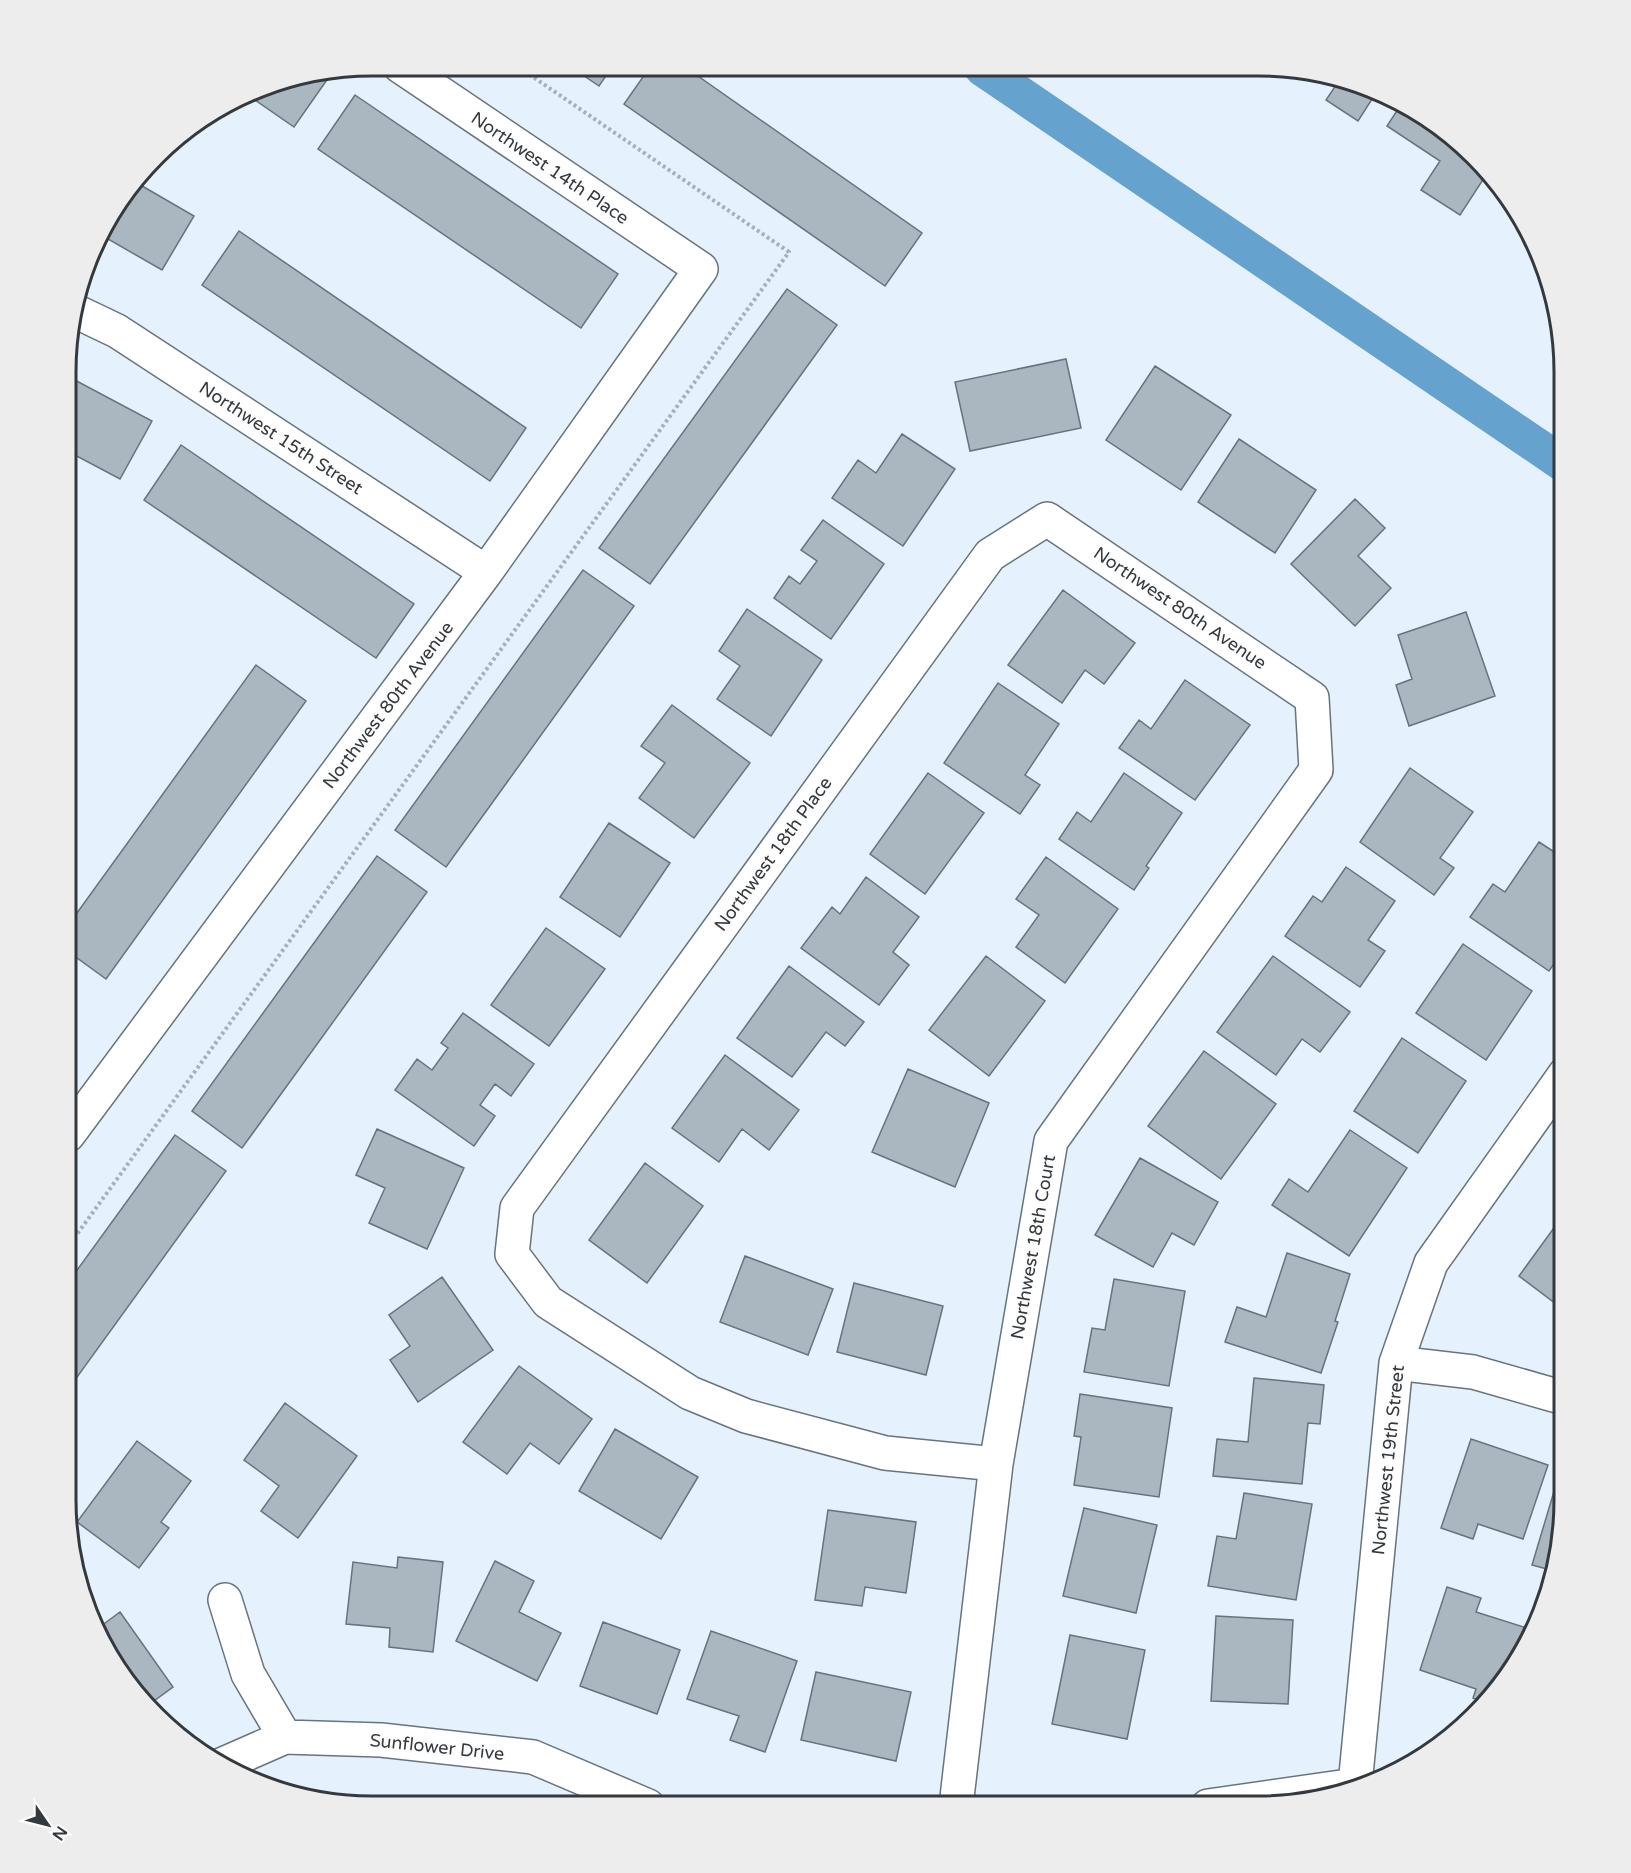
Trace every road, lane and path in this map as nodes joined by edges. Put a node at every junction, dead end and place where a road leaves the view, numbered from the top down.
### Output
1 (415, 76) edge
2 (701, 269) joint
3 (82, 314) edge
4 (1047, 519) joint
5 (486, 572) junction
6 (1312, 698) joint
7 (1554, 1090) edge
8 (76, 1124) edge
9 (1396, 1363) junction
10 (1554, 1395) edge
11 (996, 1464) junction
12 (225, 1600) dead end
13 (285, 1737) junction
14 (231, 1761) edge
15 (1360, 1779) edge
16 (625, 1796) edge
17 (957, 1796) edge

1 - 2 street, Northwest 14th Place
2 - 5 street, Northwest 80th Avenue
3 - 5 street, Northwest 15th Street
4 - 6 street, Northwest 80th Avenue
4 - 11 street, Northwest 18th Place
5 - 8 street, Northwest 80th Avenue
6 - 11 street, Northwest 18th Court
7 - 9 street, Northwest 19th Street
9 - 10 street
9 - 15 street, Northwest 19th Street
11 - 17 street, Northwest 18th Court
12 - 13 street
13 - 14 street, Sunflower Drive
13 - 16 street, Sunflower Drive

